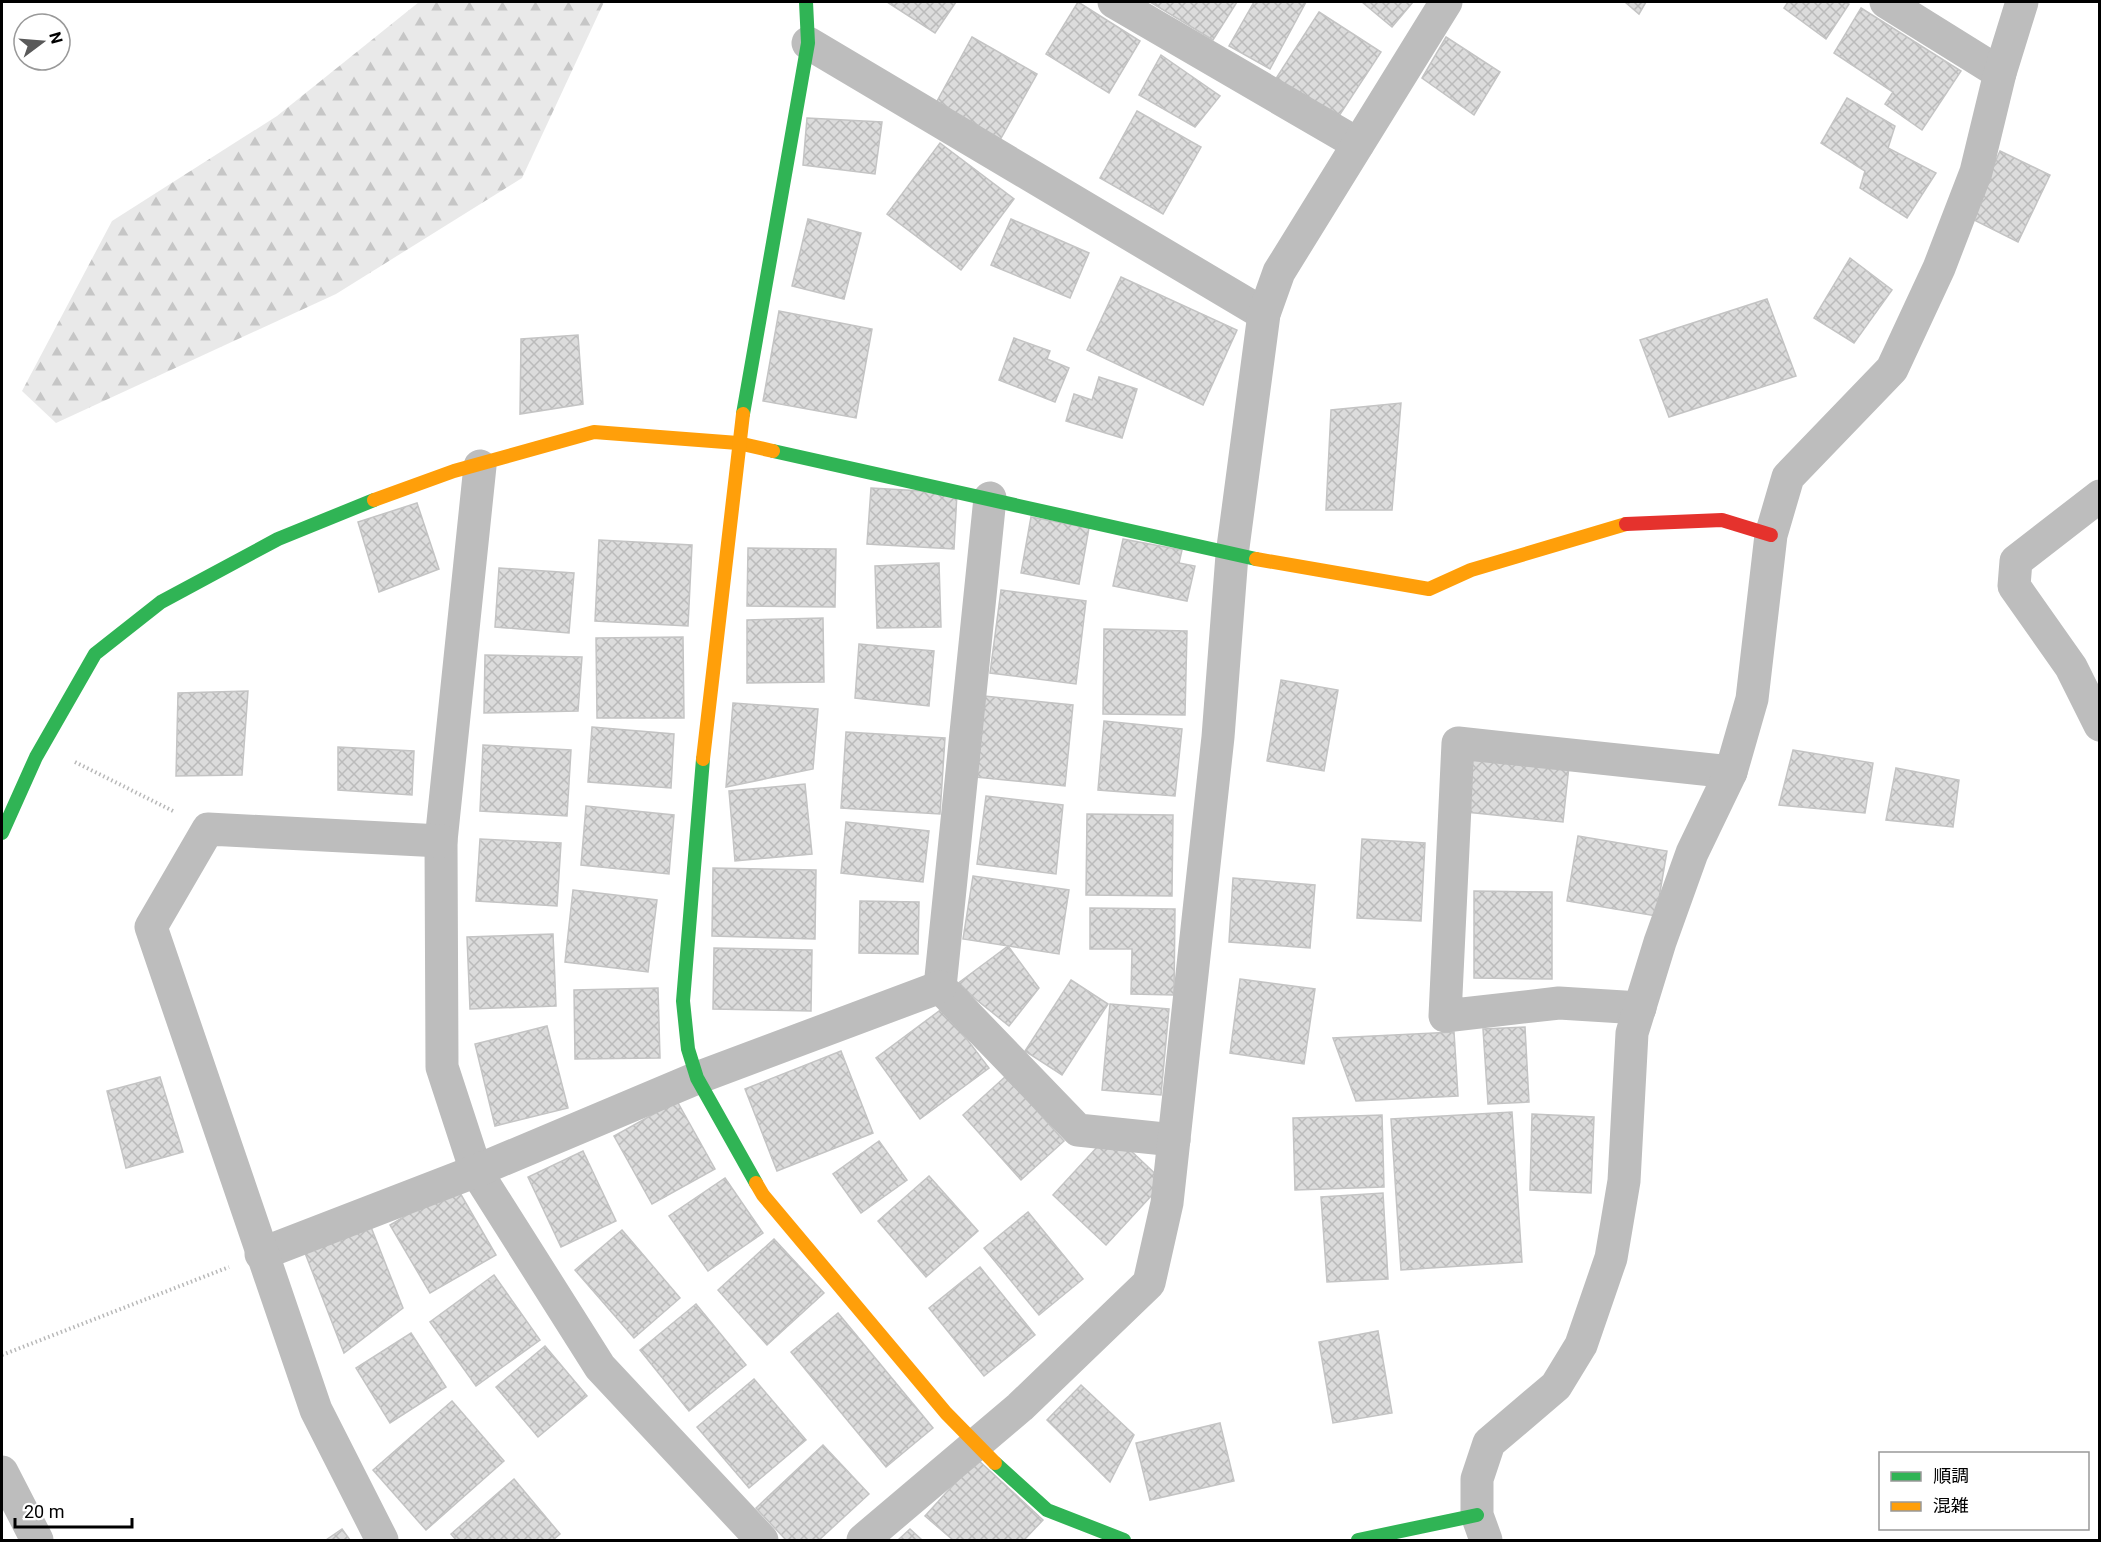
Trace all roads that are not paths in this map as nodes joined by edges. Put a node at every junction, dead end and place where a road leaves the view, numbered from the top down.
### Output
1 (806, 2) edge
2 (1114, 2) edge
3 (1446, 2) edge
4 (1886, 2) edge
5 (2022, 2) edge
6 (808, 43) junction
7 (2000, 72) junction
8 (1358, 144) junction
9 (1264, 315) junction
10 (738, 443) junction
11 (480, 466) junction
12 (2100, 496) edge
13 (990, 498) junction
14 (1771, 535) junction
15 (1232, 555) junction
16 (2100, 725) edge
17 (1731, 772) junction
18 (2, 833) edge
19 (441, 841) junction
20 (940, 987) junction
21 (1640, 1008) junction
22 (697, 1078) junction
23 (1174, 1140) junction
24 (476, 1171) junction
25 (261, 1254) junction
26 (975, 1445) junction
27 (2, 1473) edge
28 (1482, 1528) edge
29 (37, 1540) edge
30 (382, 1540) edge
31 (762, 1540) edge
32 (863, 1540) edge
33 (1124, 1540) edge
34 (1358, 1540) edge

1 - 6 street
2 - 8 street
3 - 8 street
4 - 7 street
5 - 7 street
6 - 9 street
6 - 10 street
7 - 14 street
8 - 9 street
9 - 15 street
10 - 11 street
10 - 13 street
10 - 22 street
11 - 18 street
11 - 19 street
12 - 16 street
13 - 15 street
13 - 20 street
14 - 15 street
14 - 17 street
15 - 23 street
17 - 21 street
17 - 21 street
19 - 24 street
19 - 25 street
20 - 22 street
20 - 23 street
21 - 28 street
22 - 24 street
22 - 26 street
23 - 26 street
24 - 25 street
24 - 31 street
25 - 30 street
26 - 32 street
26 - 33 street
27 - 29 street
28 - 34 street

